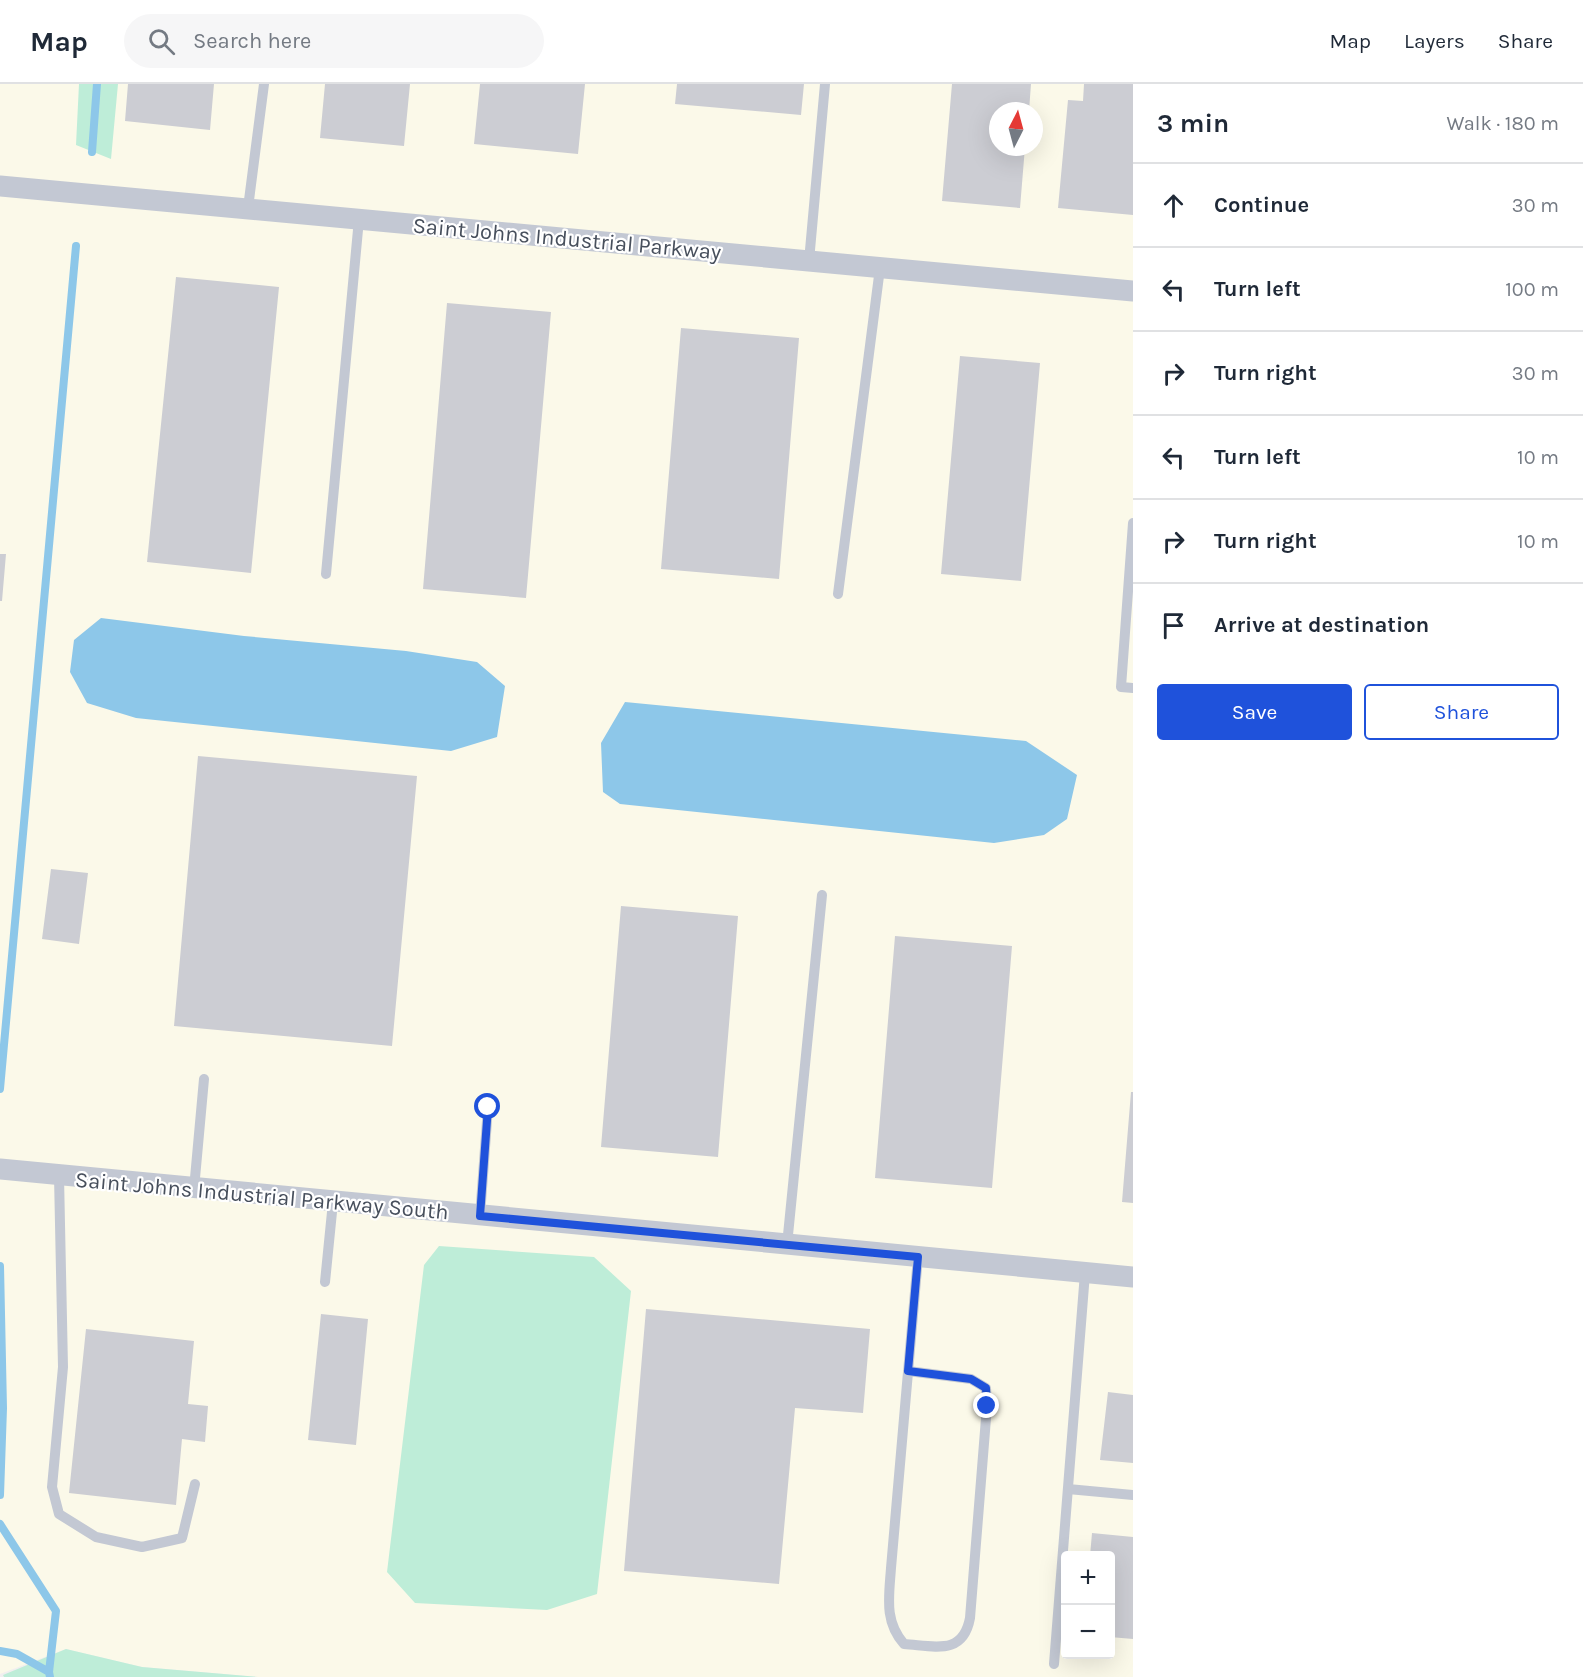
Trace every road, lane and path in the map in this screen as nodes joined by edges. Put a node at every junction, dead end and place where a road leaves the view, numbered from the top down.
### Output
1 (264, 84) edge
2 (825, 84) edge
3 (0, 186) edge
4 (248, 208) junction
5 (359, 219) junction
6 (809, 261) junction
7 (880, 268) junction
8 (1133, 291) edge
9 (1133, 523) edge
10 (326, 574) dead end
11 (837, 594) dead end
12 (1133, 688) edge
13 (822, 895) dead end
14 (204, 1079) dead end
15 (488, 1107) dead end
16 (0, 1169) edge
17 (59, 1176) junction
18 (194, 1189) junction
19 (333, 1202) junction
20 (480, 1216) junction
21 (788, 1245) junction
22 (918, 1257) junction
23 (1085, 1273) junction
24 (1133, 1277) edge
25 (325, 1282) dead end
26 (908, 1371) junction
27 (195, 1484) dead end
28 (1068, 1489) junction
29 (1133, 1495) edge
30 (1054, 1664) dead end

1 - 4 lane
2 - 6 lane
3 - 4 street, Saint Johns Industrial Parkway
4 - 5 street, Saint Johns Industrial Parkway
5 - 6 street, Saint Johns Industrial Parkway
5 - 10 lane
6 - 7 street, Saint Johns Industrial Parkway
7 - 8 street, Saint Johns Industrial Parkway
7 - 11 lane
9 - 12 lane
13 - 21 lane
14 - 18 lane
15 - 20 lane
16 - 17 street, Saint Johns Industrial Parkway South
17 - 18 street, Saint Johns Industrial Parkway South
17 - 27 lane
18 - 19 street, Saint Johns Industrial Parkway South
19 - 20 street, Saint Johns Industrial Parkway South
19 - 25 lane
20 - 21 street, Saint Johns Industrial Parkway South
21 - 22 street, Saint Johns Industrial Parkway South
22 - 23 street, Saint Johns Industrial Parkway South
22 - 26 lane
23 - 24 street, Saint Johns Industrial Parkway South
23 - 28 lane
26 - 26 lane
28 - 29 lane
28 - 30 lane

